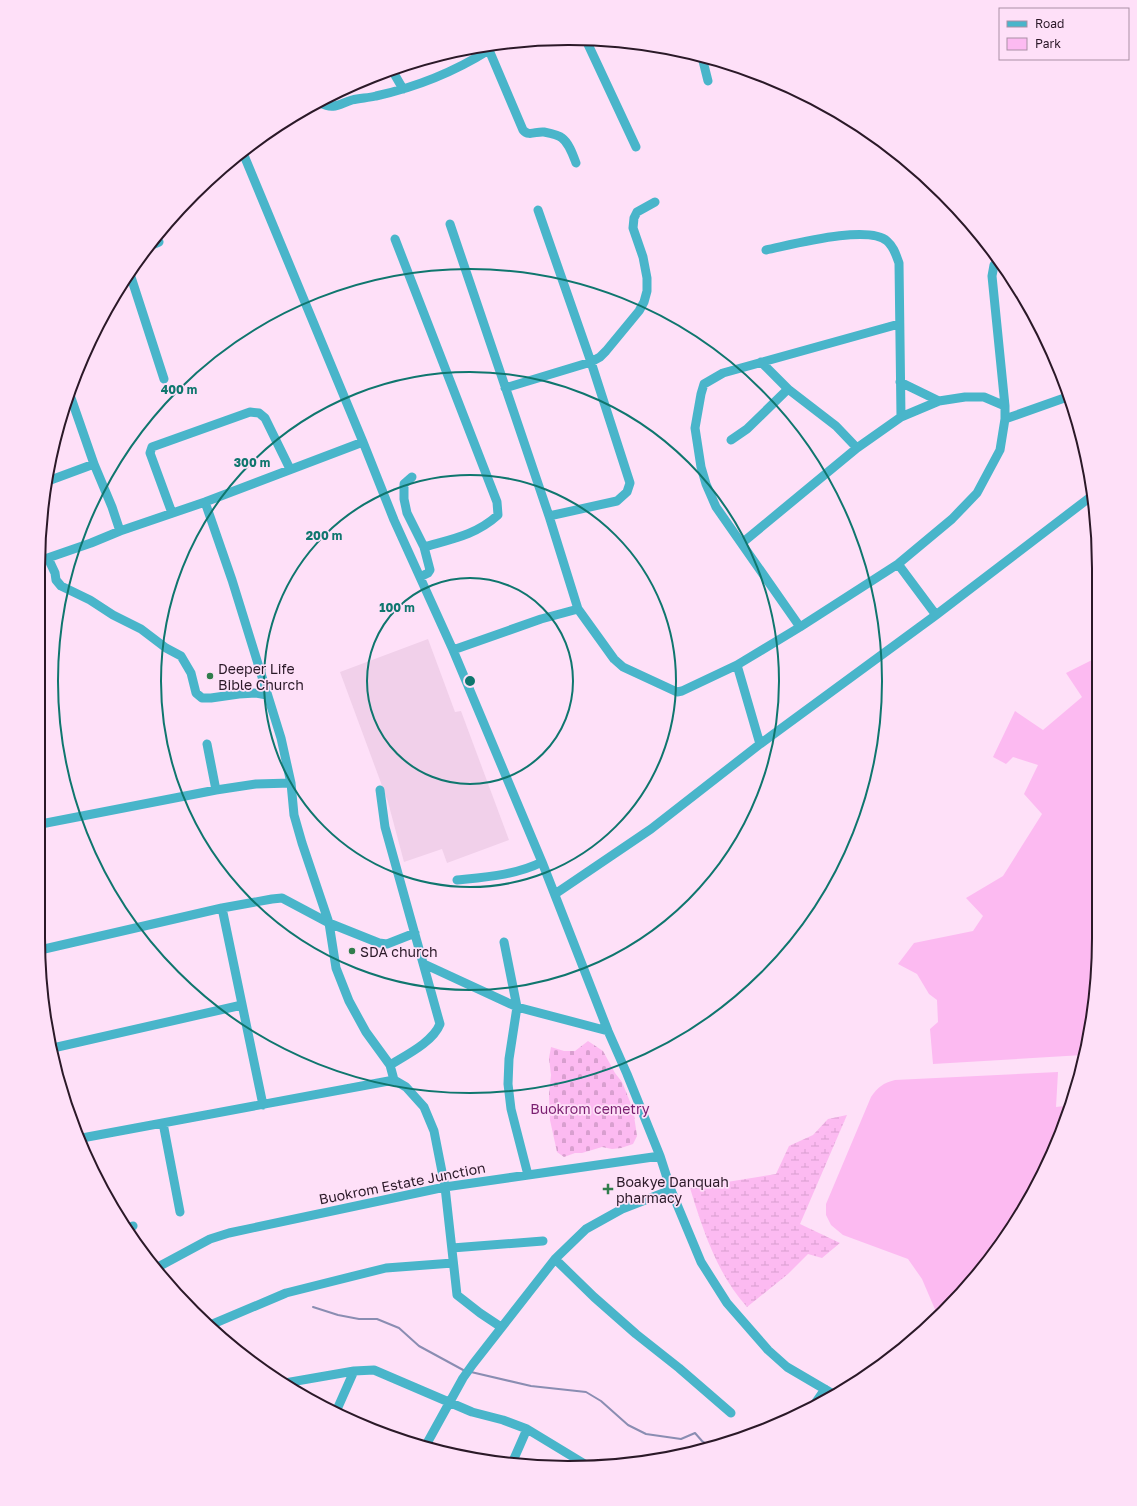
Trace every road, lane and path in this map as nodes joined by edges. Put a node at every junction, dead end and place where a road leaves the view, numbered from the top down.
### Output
1 (589, 46) edge
2 (489, 51) edge
3 (481, 52) edge
4 (703, 63) edge
5 (395, 75) edge
6 (708, 81) dead end
7 (402, 89) junction
8 (325, 105) edge
9 (636, 147) dead end
10 (245, 157) edge
11 (576, 163) dead end
12 (655, 202) dead end
13 (538, 210) dead end
14 (450, 224) dead end
15 (395, 239) dead end
16 (766, 250) dead end
17 (994, 265) edge
18 (132, 280) edge
19 (899, 324) junction
20 (591, 362) junction
21 (761, 362) junction
22 (164, 379) dead end
23 (900, 382) junction
24 (506, 388) junction
25 (788, 389) junction
26 (1063, 398) edge
27 (939, 401) junction
28 (72, 402) edge
29 (1005, 406) junction
30 (901, 416) junction
31 (1005, 419) junction
32 (731, 440) dead end
33 (364, 442) junction
34 (857, 448) junction
35 (94, 464) junction
36 (290, 469) junction
37 (412, 477) dead end
38 (53, 479) edge
39 (1088, 499) edge
40 (205, 502) junction
41 (172, 513) junction
42 (407, 513) junction
43 (549, 516) junction
44 (394, 520) junction
45 (120, 530) junction
46 (742, 543) junction
47 (424, 547) junction
48 (45, 559) edge
49 (45, 562) edge
50 (898, 564) junction
51 (420, 577) junction
52 (578, 609) junction
53 (936, 615) junction
54 (800, 627) junction
55 (453, 650) junction
56 (737, 665) junction
57 (267, 695) junction
58 (207, 744) dead end
59 (760, 744) junction
60 (290, 783) junction
61 (216, 790) junction
62 (380, 790) dead end
63 (45, 823) edge
64 (542, 862) junction
65 (457, 880) dead end
66 (555, 894) junction
67 (222, 908) junction
68 (329, 923) junction
69 (415, 933) junction
70 (504, 942) dead end
71 (45, 949) edge
72 (424, 964) junction
73 (242, 1005) junction
74 (518, 1007) junction
75 (608, 1031) junction
76 (57, 1047) edge
77 (390, 1065) junction
78 (394, 1080) junction
79 (264, 1105) junction
80 (163, 1123) junction
81 (85, 1137) edge
82 (660, 1156) junction
83 (528, 1175) junction
84 (445, 1187) junction
85 (672, 1190) junction
86 (180, 1212) dead end
87 (542, 1240) dead end
88 (452, 1248) junction
89 (555, 1259) junction
90 (453, 1263) junction
91 (161, 1266) edge
92 (215, 1323) edge
93 (501, 1327) junction
94 (354, 1371) junction
95 (292, 1382) edge
96 (829, 1391) edge
97 (449, 1403) junction
98 (338, 1407) edge
99 (731, 1413) dead end
100 (527, 1429) junction
101 (428, 1441) edge
102 (514, 1458) edge
103 (579, 1461) edge

1 - 9 street
2 - 11 street
3 - 7 street
4 - 6 street
5 - 7 street
7 - 8 street
10 - 33 street
12 - 20 street
13 - 20 street
14 - 24 street
15 - 47 street
16 - 19 street
17 - 29 street
18 - 22 street
19 - 21 street
19 - 23 street
20 - 24 street
20 - 43 street
21 - 25 street
21 - 46 street
23 - 27 street
23 - 30 street
24 - 43 street
25 - 32 street
25 - 34 street
26 - 31 street
27 - 29 street
27 - 30 street
28 - 35 street
29 - 31 street
30 - 34 street
31 - 50 street
33 - 36 street
33 - 44 street
34 - 46 street
35 - 38 street
35 - 45 street
36 - 40 street
36 - 41 street
37 - 42 street
39 - 53 street
40 - 41 street
40 - 57 street
41 - 45 street
42 - 44 street
42 - 47 street
43 - 52 street
44 - 51 street
45 - 48 street
46 - 54 street
47 - 51 street
49 - 57 street
50 - 53 street
50 - 54 street
51 - 55 street
52 - 55 street
52 - 56 street
53 - 59 street
54 - 56 street
55 - 64 street
56 - 59 street
57 - 60 street
58 - 61 street
59 - 66 street
60 - 61 street
60 - 68 street
61 - 63 street
62 - 69 street
64 - 65 street
64 - 66 street
66 - 75 street
67 - 68 street
67 - 71 street
67 - 73 street
68 - 69 street
68 - 77 street
69 - 72 street
70 - 74 street
72 - 74 street
72 - 77 street
73 - 76 street
73 - 79 street
74 - 75 street
74 - 83 street
75 - 82 street
77 - 78 street
78 - 79 street
78 - 84 street
79 - 80 street
80 - 81 street
80 - 86 street
82 - 83 street, Buokrom Estate Junction
82 - 85 street
83 - 84 street, Buokrom Estate Junction
84 - 88 street
84 - 91 street, Buokrom Estate Junction
85 - 89 street
85 - 96 street
87 - 88 street
88 - 90 street
89 - 93 street
89 - 99 street
90 - 92 street
90 - 93 street
93 - 97 street
94 - 95 street
94 - 97 street
94 - 98 street
97 - 100 street
97 - 101 street
100 - 102 street
100 - 103 street

